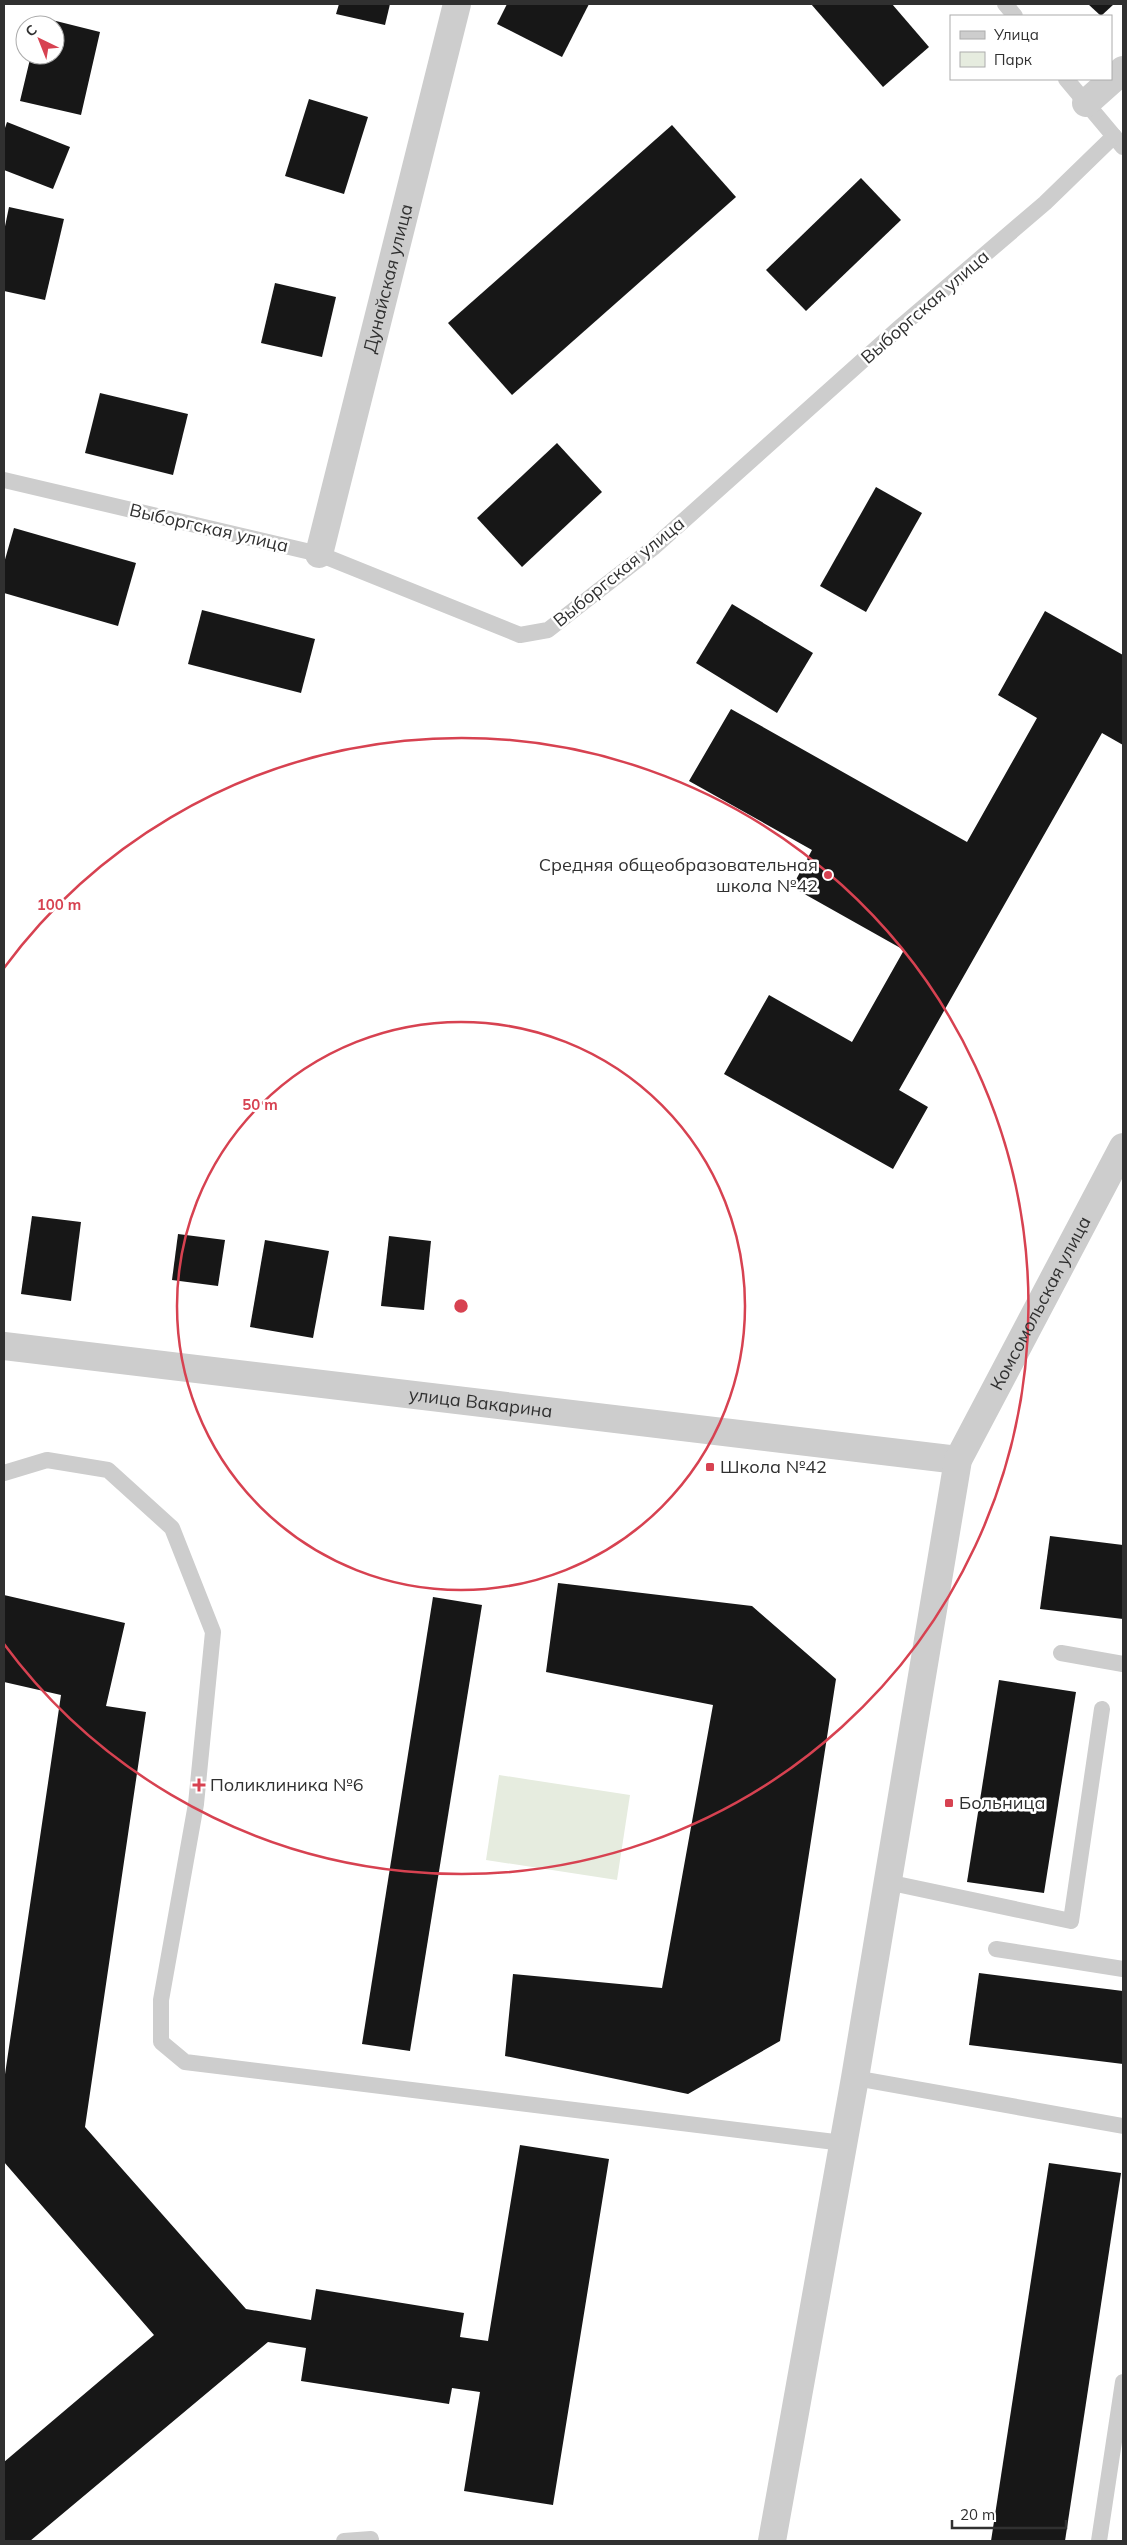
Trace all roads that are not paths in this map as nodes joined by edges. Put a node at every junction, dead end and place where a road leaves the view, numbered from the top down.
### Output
1 (457, 4) edge
2 (1005, 4) edge
3 (1015, 15) edge
4 (1123, 70) edge
5 (1067, 80) edge
6 (1112, 80) edge
7 (1112, 80) edge
8 (1086, 103) junction
9 (1119, 141) edge
10 (4, 480) edge
11 (319, 554) junction
12 (1123, 1147) edge
13 (1112, 1193) edge
14 (4, 1346) edge
15 (958, 1460) junction
16 (4, 1473) edge
17 (1061, 1653) dead end
18 (1123, 1664) edge
19 (1102, 1709) dead end
20 (887, 1882) junction
21 (996, 1949) dead end
22 (1123, 1969) edge
23 (855, 2078) junction
24 (1123, 2126) edge
25 (843, 2143) junction
26 (1123, 2382) edge
27 (371, 2539) dead end
28 (344, 2541) edge
29 (772, 2541) edge
30 (1099, 2541) edge

1 - 11 street, Дунайская улица
2 - 3 lane
4 - 7 street
5 - 8 lane
6 - 8 street
8 - 9 lane
9 - 11 lane, Выборгская улица
10 - 11 lane, Выборгская улица
12 - 13 street, Комсомольская улица
13 - 15 street, Комсомольская улица
14 - 15 street, улица Вакарина
15 - 20 street, Комсомольская улица
16 - 25 lane
17 - 18 lane
19 - 20 lane
20 - 23 street, Комсомольская улица
21 - 22 lane
23 - 24 lane
23 - 25 street, Комсомольская улица
25 - 29 street, Комсомольская улица
26 - 30 lane
27 - 28 lane

